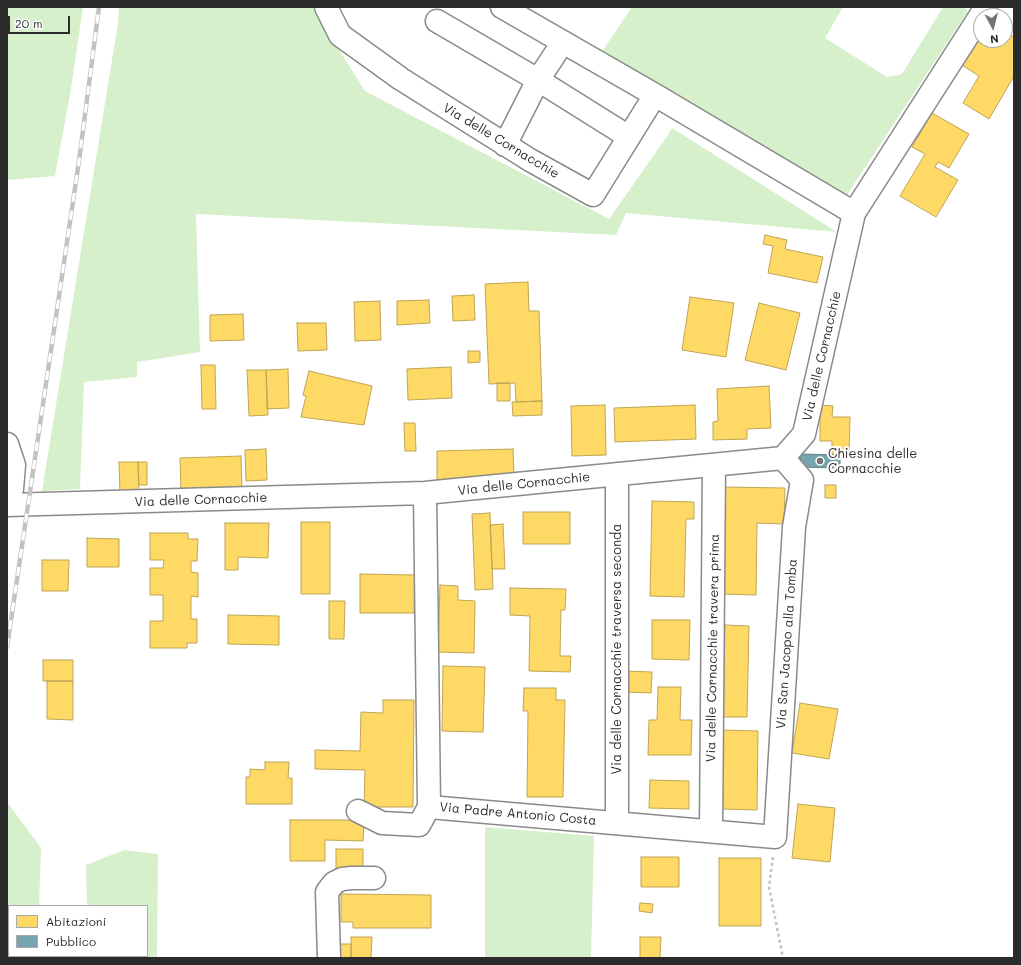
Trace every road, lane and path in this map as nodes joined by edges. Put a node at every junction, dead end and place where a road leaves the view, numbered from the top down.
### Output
1 (326, 7) edge
2 (502, 7) edge
3 (986, 7) edge
4 (437, 21) dead end
5 (563, 42) junction
6 (538, 80) junction
7 (655, 95) junction
8 (629, 137) junction
9 (505, 145) junction
10 (854, 213) junction
11 (7, 444) edge
12 (783, 458) junction
13 (714, 465) junction
14 (617, 474) junction
15 (425, 493) junction
16 (7, 500) edge
17 (7, 505) edge
18 (429, 806) junction
19 (358, 811) dead end
20 (617, 823) junction
21 (711, 831) junction
22 (775, 837) junction
23 (374, 878) dead end
24 (329, 958) edge
25 (783, 958) edge

1 - 9 street, Via delle Cornacchie
2 - 5 street
3 - 10 street, Via delle Cornacchie
4 - 6 street
5 - 6 street
5 - 7 street
6 - 8 street
6 - 9 street
7 - 8 street, Via delle Cornacchie
7 - 10 street
8 - 9 street, Via delle Cornacchie
10 - 12 street, Via delle Cornacchie
11 - 16 street
12 - 13 street, Via delle Cornacchie
12 - 22 street, Via San Jacopo alla Tomba
13 - 14 street, Via delle Cornacchie
13 - 21 street, Via delle Cornacchie travera prima
14 - 15 street, Via delle Cornacchie
14 - 20 street, Via delle Cornacchie traversa seconda
15 - 17 street, Via delle Cornacchie
15 - 18 street, Via Padre Antonio Costa
18 - 19 street
18 - 20 street, Via Padre Antonio Costa
20 - 21 street, Via Padre Antonio Costa
21 - 22 street, Via Padre Antonio Costa
22 - 25 path
23 - 24 street

